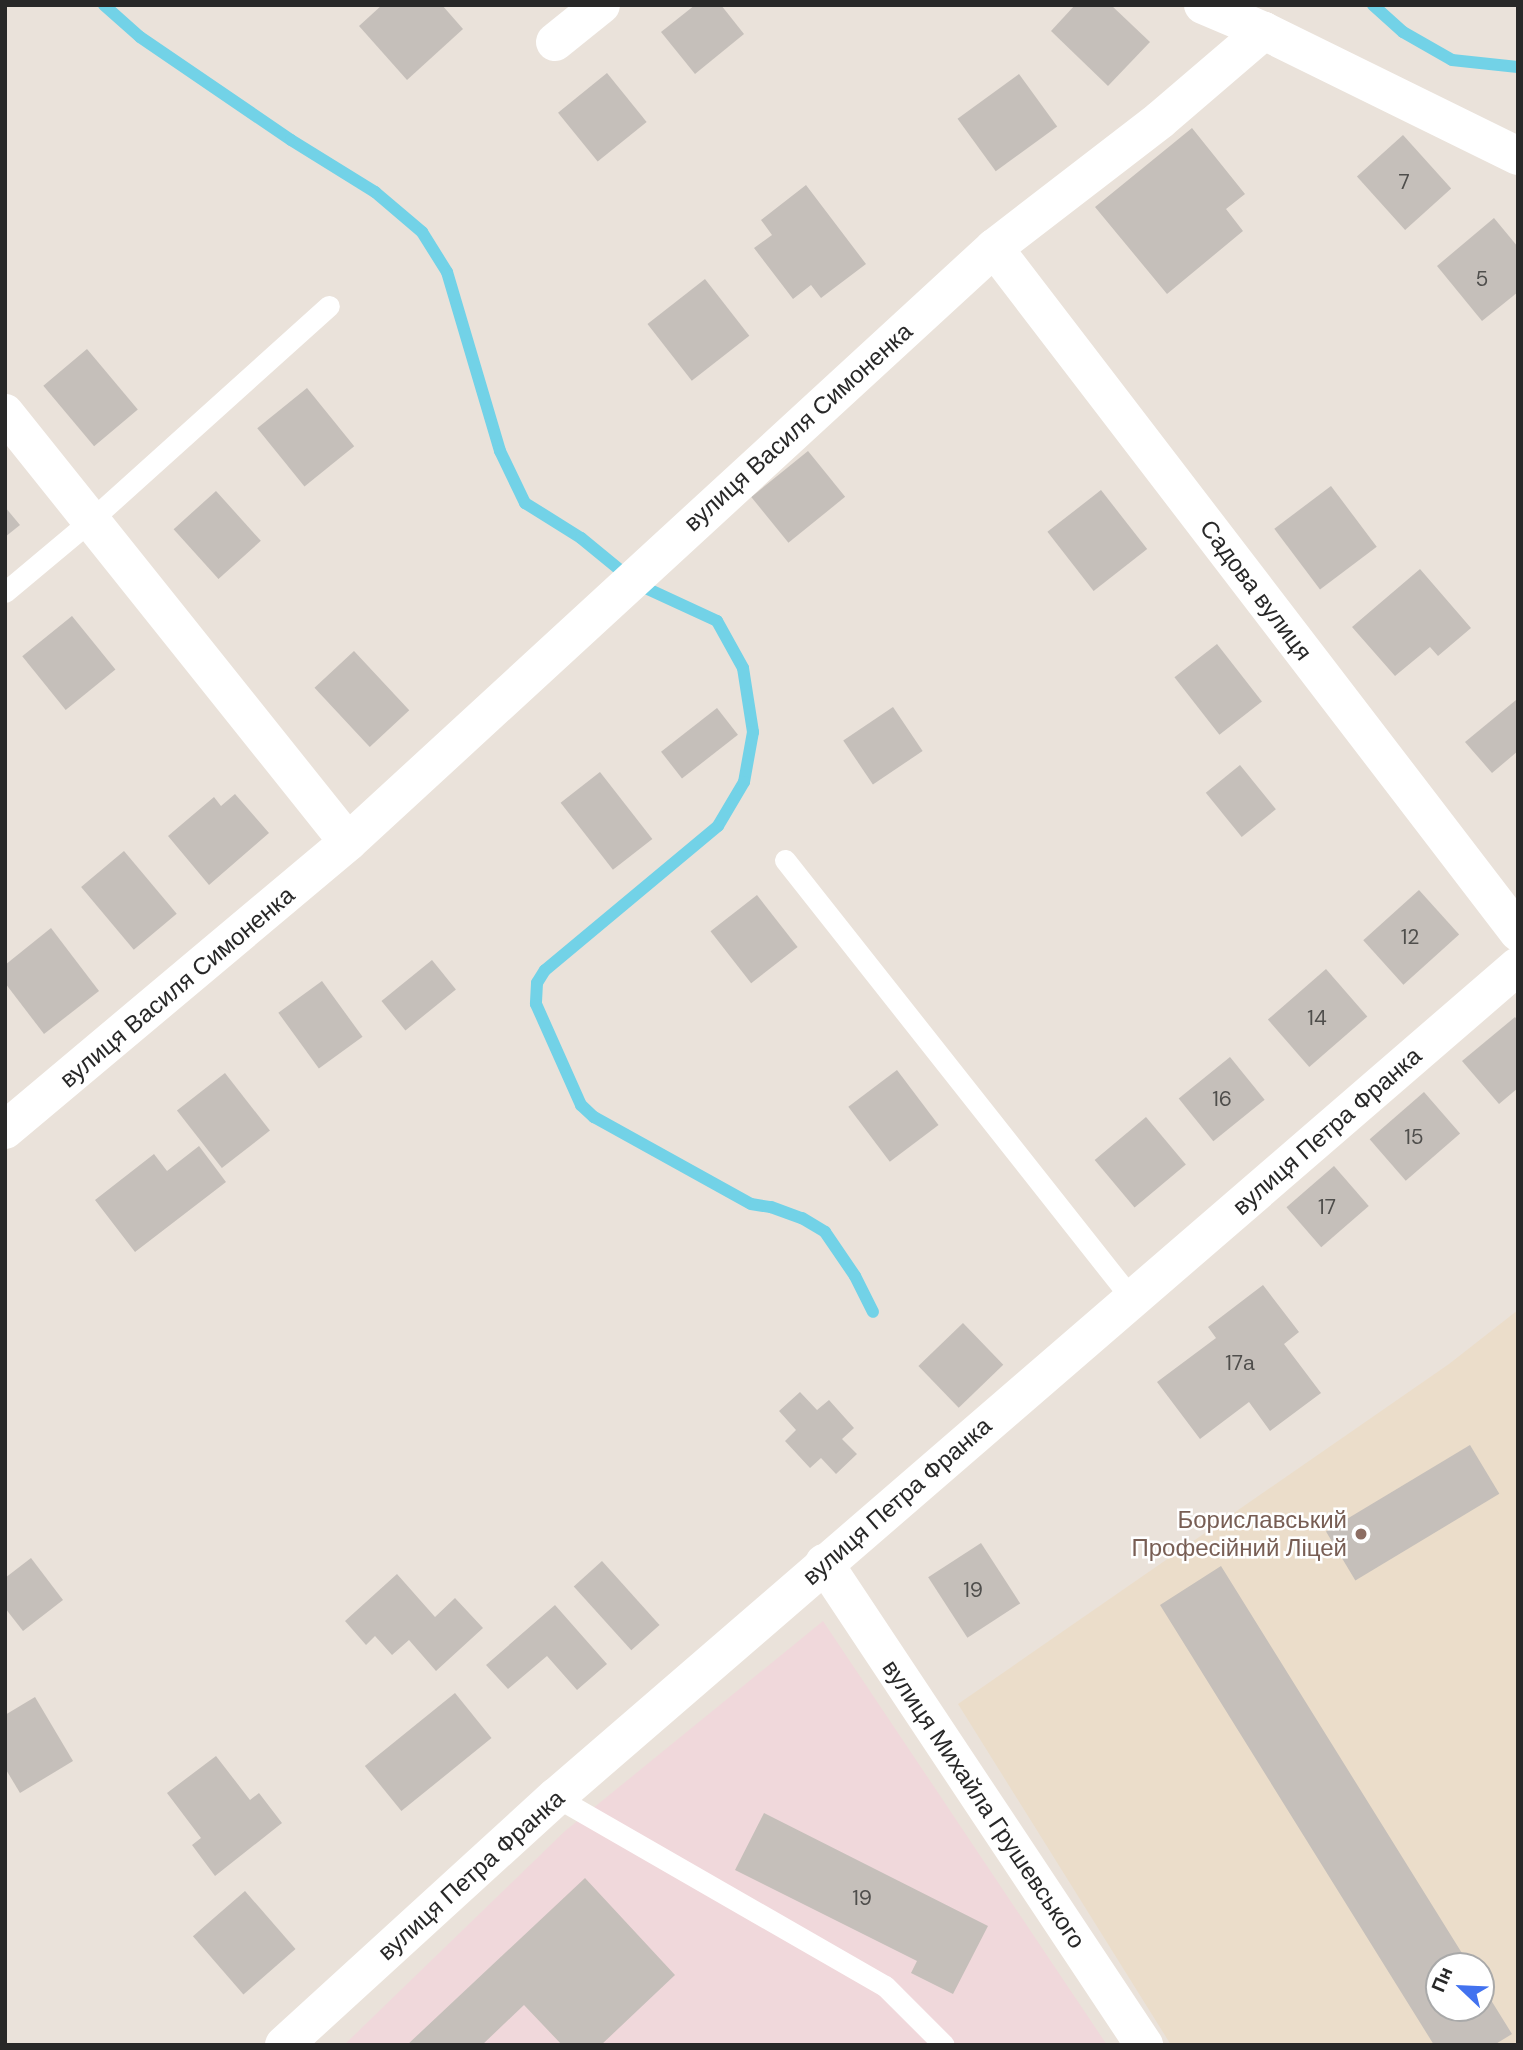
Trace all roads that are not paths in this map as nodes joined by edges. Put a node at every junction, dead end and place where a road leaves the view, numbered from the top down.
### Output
1 (601, 5) edge
2 (1203, 5) edge
3 (1264, 31) junction
4 (555, 41) dead end
5 (1518, 156) edge
6 (994, 248) junction
7 (329, 306) dead end
8 (5, 413) edge
9 (91, 520) junction
10 (5, 592) edge
11 (348, 842) junction
12 (785, 860) dead end
13 (1518, 932) edge
14 (1518, 966) edge
15 (5, 1130) edge
16 (1132, 1299) junction
17 (824, 1563) junction
18 (556, 1797) junction
19 (284, 2045) edge
20 (944, 2045) edge
21 (1144, 2045) edge

1 - 4 street
2 - 3 street
3 - 5 street
3 - 6 street, вулиця Василя Симоненка
6 - 11 street, вулиця Василя Симоненка
6 - 13 street, Садова вулиця
7 - 9 lane
8 - 9 street
9 - 10 lane
9 - 11 street
11 - 15 street, вулиця Василя Симоненка
12 - 16 lane
14 - 16 street, вулиця Петра Франка
16 - 17 street, вулиця Петра Франка
17 - 18 street, вулиця Петра Франка
17 - 21 street, вулиця Михайла Грушевського
18 - 19 street, вулиця Петра Франка
18 - 20 lane

